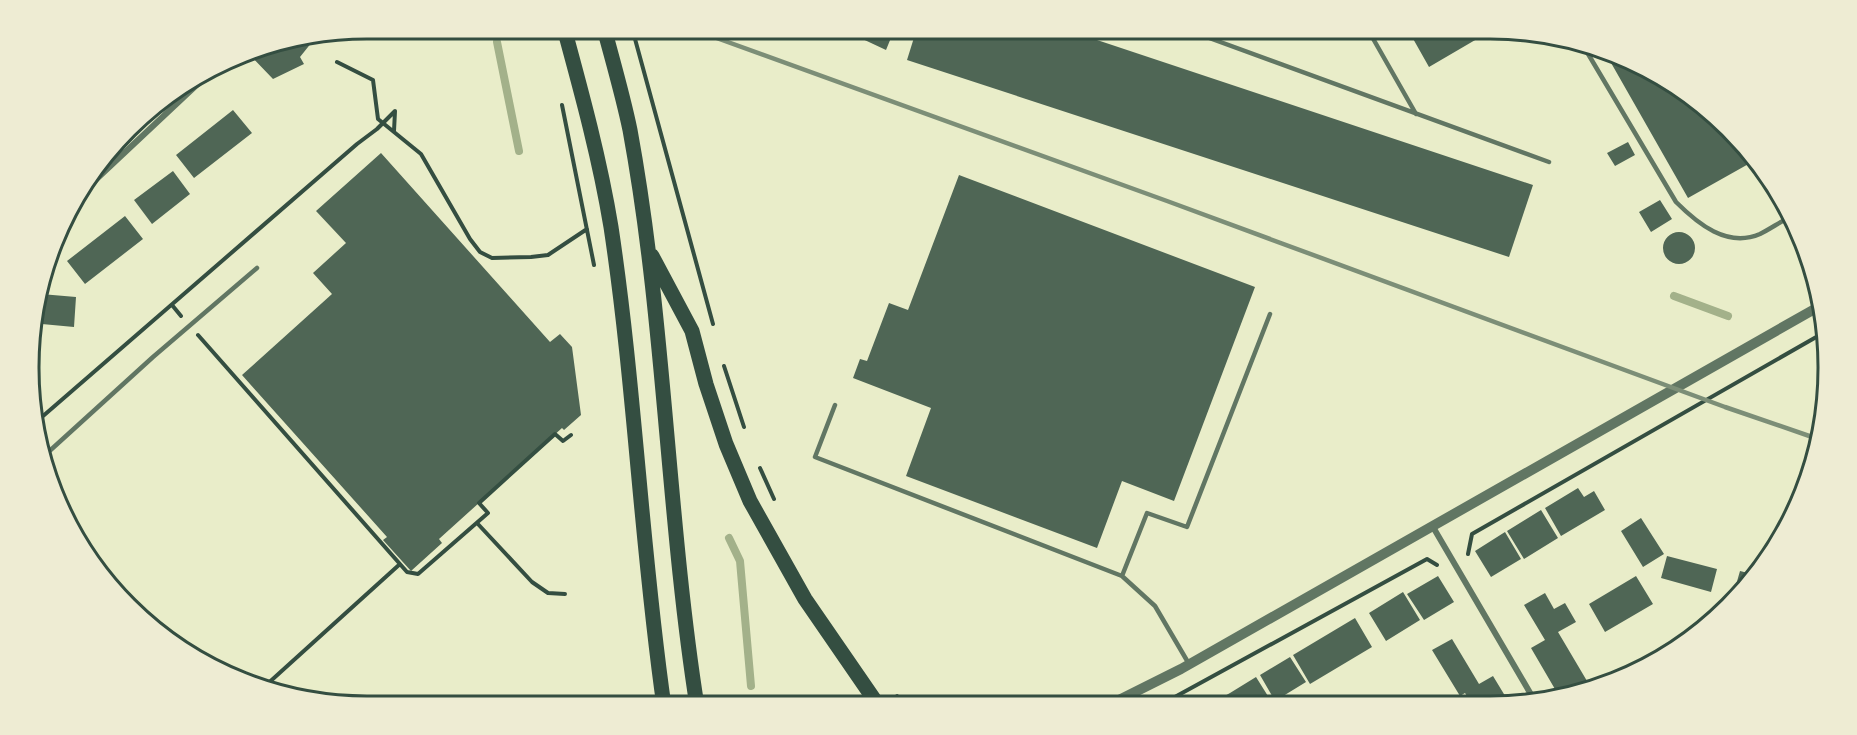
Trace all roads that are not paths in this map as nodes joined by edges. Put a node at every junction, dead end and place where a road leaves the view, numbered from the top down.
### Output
1 (567, 39) edge
2 (607, 39) edge
3 (1212, 39) edge
4 (1373, 39) edge
5 (1588, 54) edge
6 (191, 90) edge
7 (1417, 115) junction
8 (1549, 162) dead end
9 (104, 172) edge
10 (1783, 221) edge
11 (647, 248) junction
12 (257, 268) dead end
13 (1813, 310) edge
14 (1270, 314) dead end
15 (835, 405) dead end
16 (50, 451) edge
17 (1433, 526) junction
18 (1122, 576) junction
19 (1190, 664) junction
20 (1530, 693) edge
21 (663, 696) edge
22 (696, 696) edge
23 (872, 696) edge
24 (1126, 696) edge

1 - 21 main road
2 - 11 main road
3 - 7 lane
4 - 7 lane
5 - 10 lane
6 - 9 street
7 - 8 lane
11 - 22 main road
11 - 23 main road
12 - 16 lane
13 - 17 street
14 - 18 lane
15 - 18 lane
17 - 19 street
17 - 20 street
18 - 19 lane
19 - 24 street

